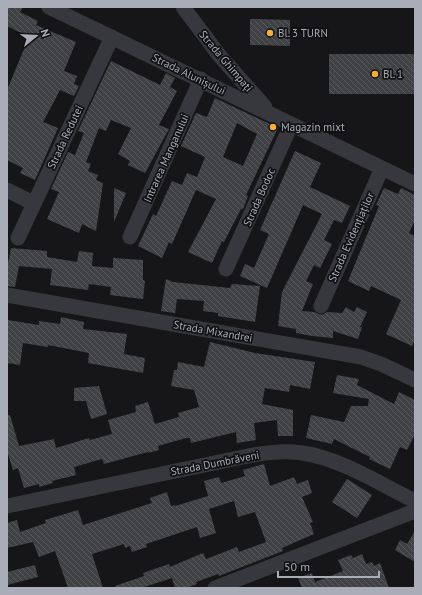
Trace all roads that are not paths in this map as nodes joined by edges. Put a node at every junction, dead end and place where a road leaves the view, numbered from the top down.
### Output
1 (49, 7) edge
2 (183, 7) edge
3 (112, 37) junction
4 (201, 79) junction
5 (271, 114) junction
6 (292, 125) junction
7 (382, 168) junction
8 (415, 184) edge
9 (7, 190) edge
10 (33, 203) junction
11 (130, 237) dead end
12 (18, 238) dead end
13 (226, 269) dead end
14 (7, 295) edge
15 (321, 306) dead end
16 (415, 380) edge
17 (415, 501) edge
18 (7, 506) edge
19 (415, 510) edge
20 (215, 588) edge

1 - 3 street, Strada Alunișului
2 - 5 street, Strada Ghimpați
3 - 4 street, Strada Alunișului
3 - 10 street, Strada Redutei
4 - 5 street, Strada Alunișului
4 - 11 street, Intrarea Manganului
5 - 6 street, Strada Alunișului
6 - 7 street, Strada Alunișului
6 - 13 street, Strada Bodoc
7 - 8 street, Strada Alunișului
7 - 15 street, Strada Evidențiaților
9 - 10 street
10 - 12 street, Strada Redutei
14 - 16 street, Strada Mixandrei
17 - 18 street, Strada Dumbrăveni
19 - 20 street

